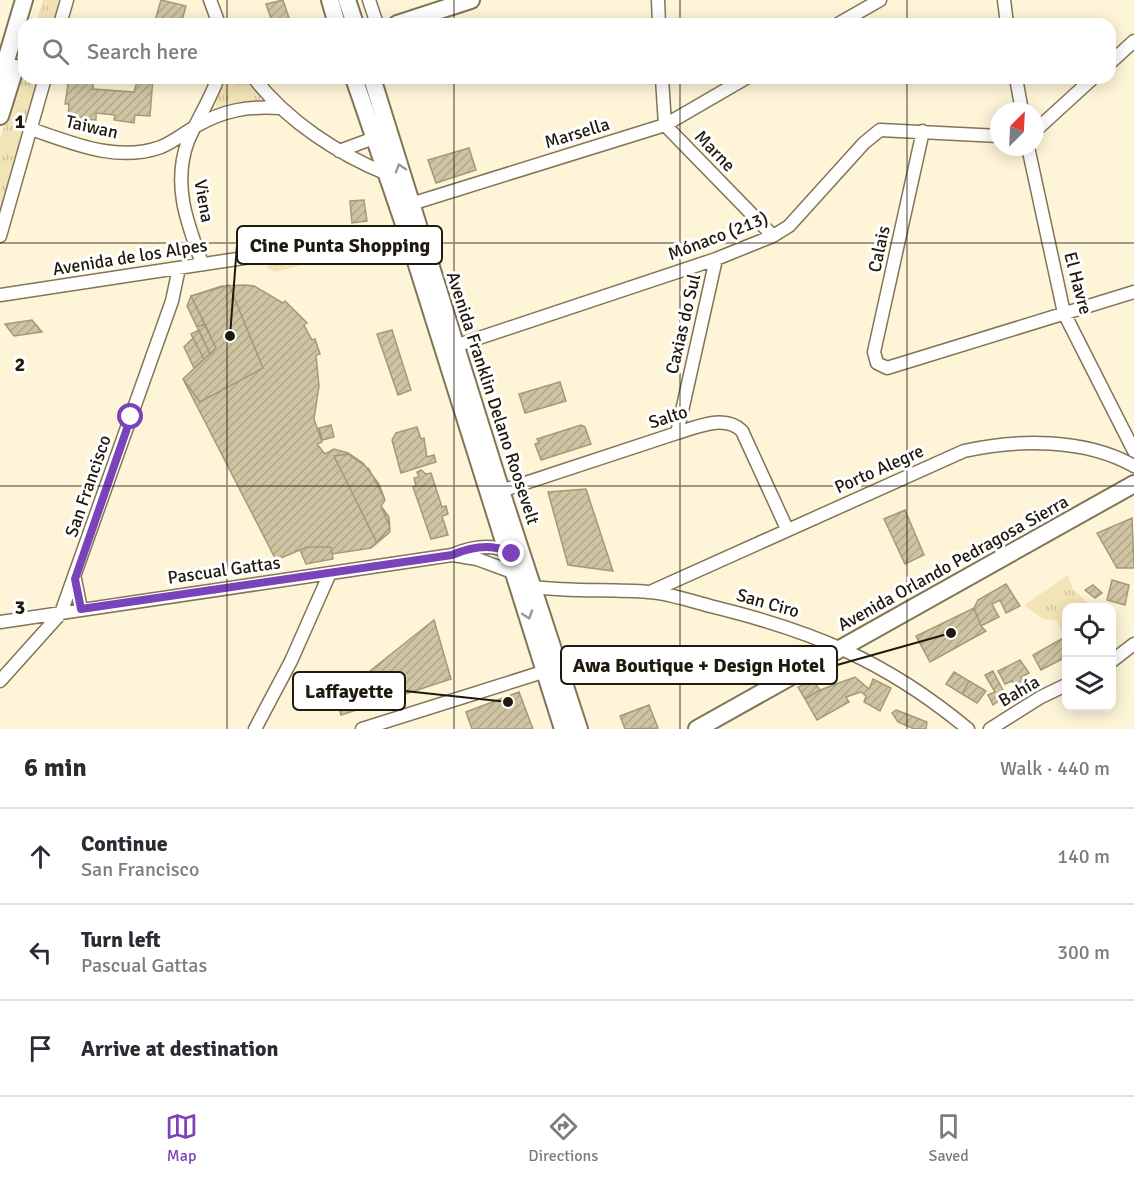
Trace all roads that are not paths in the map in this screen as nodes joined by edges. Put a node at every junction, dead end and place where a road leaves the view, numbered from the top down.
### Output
1 (24, 0) edge
2 (36, 0) edge
3 (67, 0) edge
4 (210, 0) edge
5 (330, 0) edge
6 (347, 0) edge
7 (369, 0) edge
8 (471, 0) edge
9 (658, 0) edge
10 (879, 0) edge
11 (1004, 0) edge
12 (19, 18) edge
13 (30, 18) edge
14 (62, 18) edge
15 (217, 18) edge
16 (335, 18) edge
17 (353, 18) edge
18 (375, 18) edge
19 (416, 18) edge
20 (659, 18) edge
21 (848, 18) edge
22 (1006, 18) edge
23 (18, 20) edge
24 (1134, 41) edge
25 (18, 58) edge
26 (1116, 58) edge
27 (0, 81) edge
28 (43, 84) edge
29 (215, 84) edge
30 (259, 84) edge
31 (356, 84) edge
32 (374, 84) edge
33 (662, 84) edge
34 (736, 84) edge
35 (1017, 84) edge
36 (1087, 84) edge
37 (1020, 102) edge
38 (280, 108) junction
39 (0, 116) edge
40 (1044, 123) edge
41 (664, 125) junction
42 (196, 126) junction
43 (31, 129) junction
44 (922, 131) junction
45 (990, 135) edge
46 (374, 138) junction
47 (339, 151) junction
48 (1030, 156) edge
49 (387, 174) junction
50 (411, 204) junction
51 (411, 225) junction
52 (0, 236) edge
53 (773, 236) junction
54 (716, 259) junction
55 (202, 263) junction
56 (178, 268) junction
57 (1134, 292) edge
58 (0, 295) edge
59 (1064, 313) junction
60 (455, 346) junction
61 (677, 433) junction
62 (1134, 451) edge
63 (1134, 466) edge
64 (1134, 484) edge
65 (501, 491) junction
66 (788, 529) junction
67 (507, 551) junction
68 (452, 555) junction
69 (330, 573) junction
70 (515, 573) junction
71 (75, 579) junction
72 (650, 592) junction
73 (536, 594) junction
74 (81, 609) junction
75 (62, 613) junction
76 (0, 622) edge
77 (1134, 644) edge
78 (842, 648) junction
79 (1116, 658) edge
80 (546, 671) junction
81 (0, 681) edge
82 (1062, 687) edge
83 (255, 729) edge
84 (362, 729) edge
85 (563, 729) edge
86 (579, 729) edge
87 (697, 729) edge
88 (968, 729) edge
89 (990, 729) edge

1 - 12 main road
2 - 13 main road
3 - 14 street
4 - 15 street
5 - 16 main road
6 - 17 main road
7 - 18 street
8 - 19 main road
9 - 20 street
10 - 21 street
11 - 22 street
23 - 27 main road
24 - 26 street
25 - 39 main road
28 - 43 street
29 - 42 street
30 - 38 street
31 - 46 main road, Avenida Franklin Delano Roosevelt
50 -> 32 main road, Avenida Franklin Delano Roosevelt
33 - 41 street
34 - 41 street, Marsella
35 - 37 street
36 - 40 street
38 - 42 street
38 - 47 street
41 - 50 street, Marsella
41 - 53 street, Marne
42 - 43 street, Taiwan
42 - 55 street, Viena
43 - 52 street
44 - 45 street, Mónaco (213)
44 - 53 street, Mónaco (213)
44 - 59 street, Calais
46 - 47 street
46 - 49 main road, Avenida Franklin Delano Roosevelt
47 - 49 street
48 - 59 street, El Havre
49 - 51 main road, Avenida Franklin Delano Roosevelt
50 - 51 main road, Avenida Franklin Delano Roosevelt
51 - 55 street, Avenida de los Alpes
51 - 60 main road, Avenida Franklin Delano Roosevelt
51 - 67 main road, Avenida Franklin Delano Roosevelt
53 - 54 street, Mónaco (213)
54 - 60 street, Mónaco (213)
54 - 61 street, Caxias do Sul
55 - 56 street, Avenida de los Alpes
56 - 58 street, Avenida de los Alpes
56 - 71 street, San Francisco
57 - 59 street
59 - 62 street, El Havre
60 - 65 main road, Avenida Franklin Delano Roosevelt
61 - 65 street, Salto
61 - 66 street, Salto
63 - 66 street, Porto Alegre
64 - 78 main road, Avenida Orlando Pedragosa Sierra
65 - 73 main road, Avenida Franklin Delano Roosevelt
66 - 72 street, Porto Alegre
67 - 68 street, Pascual Gattas
67 - 70 main road, Avenida Franklin Delano Roosevelt
67 - 73 street
68 - 69 street, Pascual Gattas
68 - 70 street, Pascual Gattas
69 - 74 street, Pascual Gattas
69 - 83 street
70 -> 80 main road, Avenida Franklin Delano Roosevelt
71 - 74 street
71 - 75 street, San Francisco
72 - 73 street, San Ciro
72 - 78 street, San Ciro
73 - 86 main road, Avenida Franklin Delano Roosevelt
74 - 75 street, Pascual Gattas
75 - 76 street, Pascual Gattas
75 - 81 street, San Francisco
77 - 79 street
78 - 87 main road, Avenida Orlando Pedragosa Sierra
78 - 88 street, San Ciro
80 - 84 street
80 - 85 main road, Avenida Franklin Delano Roosevelt
82 - 89 street, Bahía

